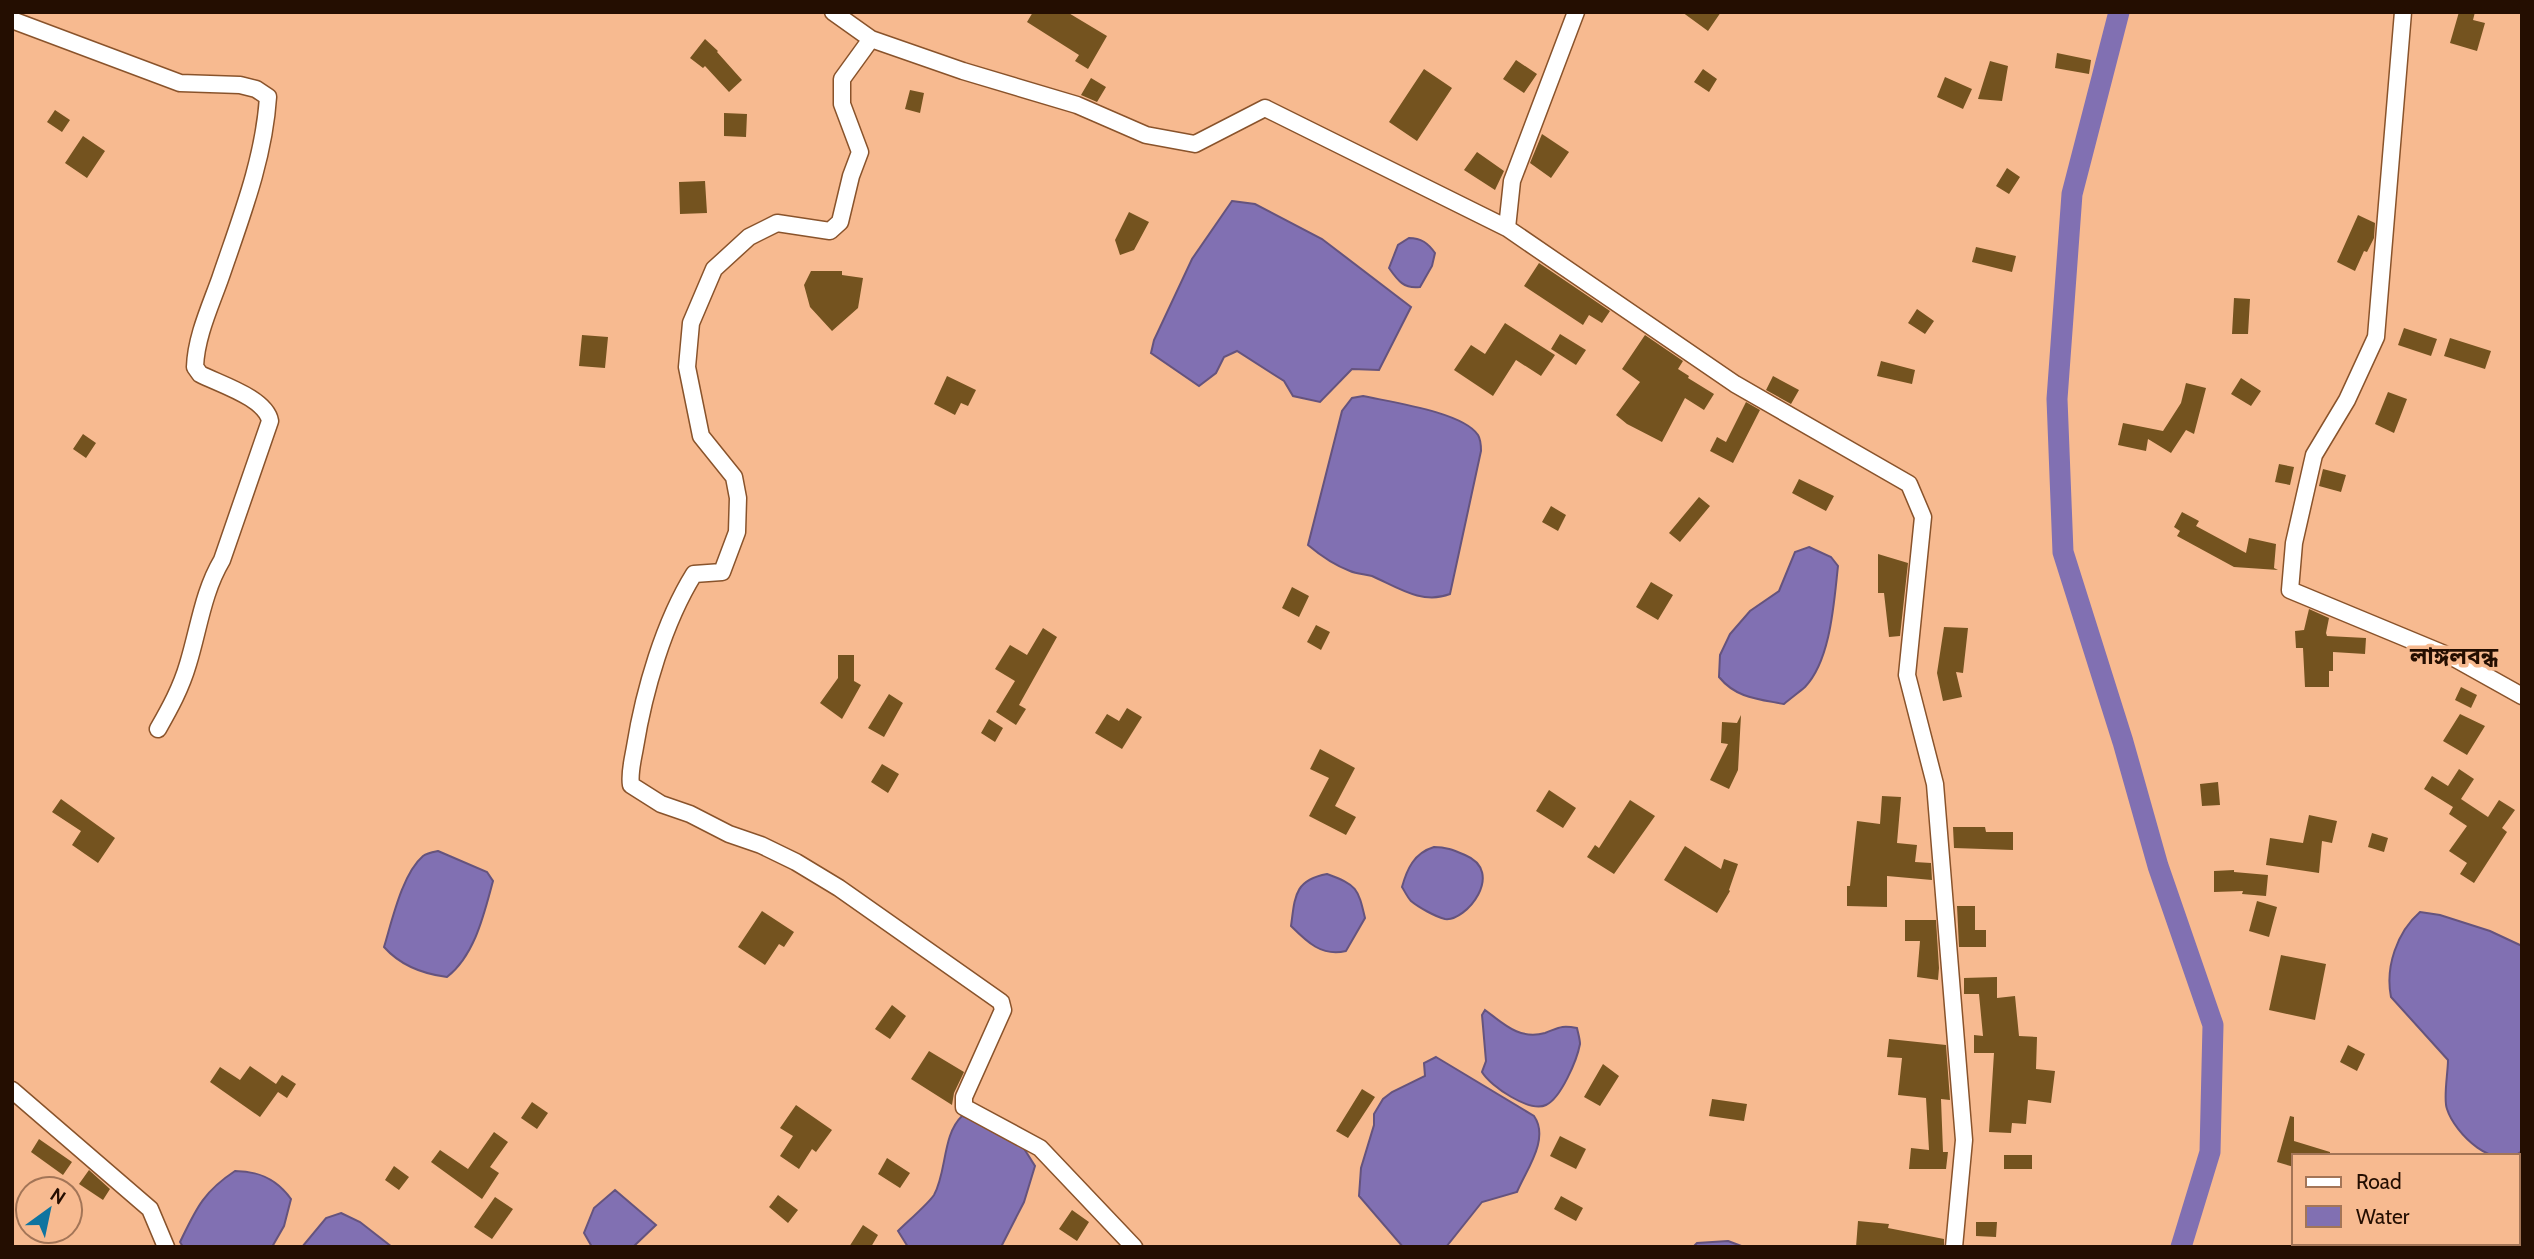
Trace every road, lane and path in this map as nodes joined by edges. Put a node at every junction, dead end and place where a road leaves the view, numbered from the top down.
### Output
1 (833, 12) edge
2 (1576, 12) edge
3 (2403, 12) edge
4 (12, 20) edge
5 (871, 39) junction
6 (1507, 228) junction
7 (2522, 696) edge
8 (158, 729) dead end
9 (12, 1090) edge
10 (166, 1247) edge
11 (1134, 1247) edge
12 (1954, 1247) edge

1 - 5 street
2 - 6 street
3 - 7 street
4 - 8 street
5 - 6 street
5 - 11 street
6 - 12 street
9 - 10 street

